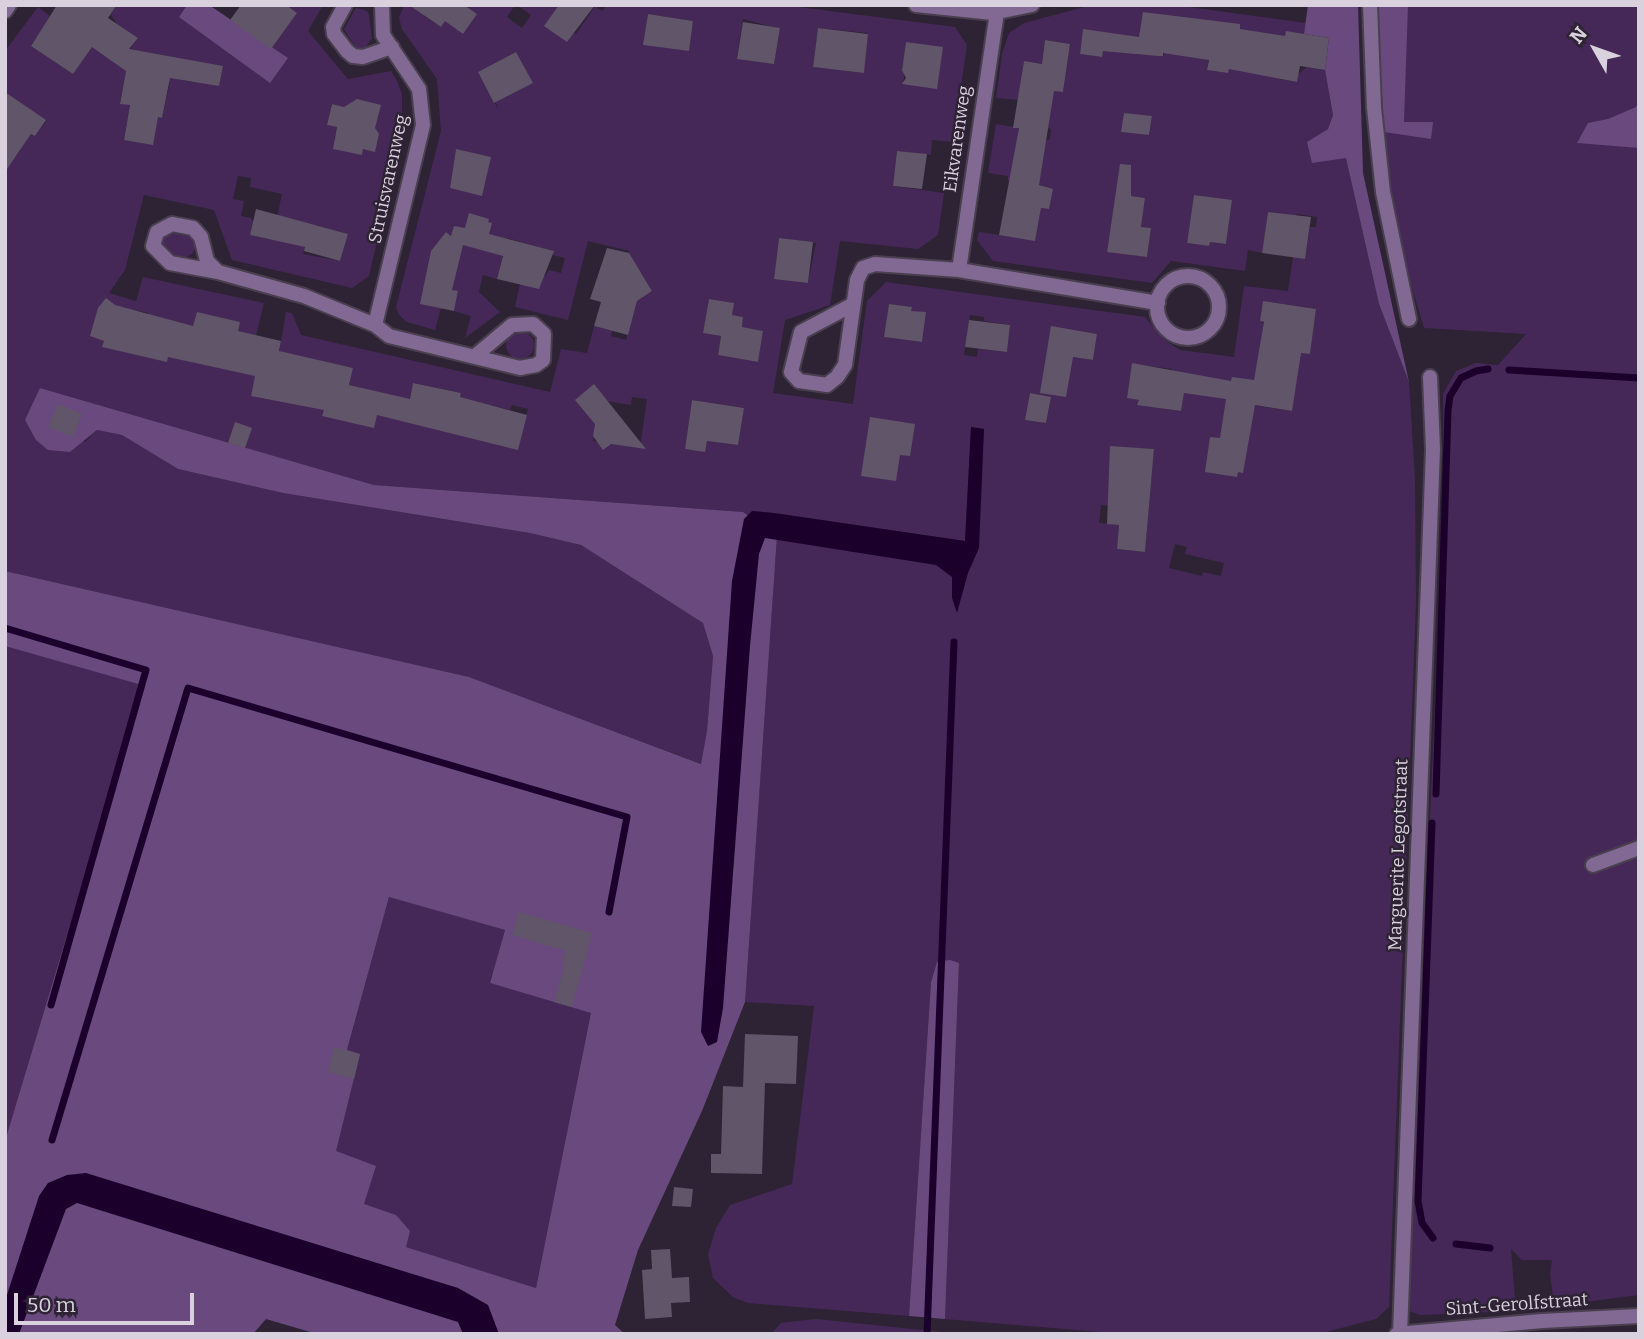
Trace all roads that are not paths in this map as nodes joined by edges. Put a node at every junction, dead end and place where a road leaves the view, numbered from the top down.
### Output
1 (9, 5) edge
2 (345, 5) edge
3 (382, 5) edge
4 (916, 5) edge
5 (1032, 5) edge
6 (1370, 5) edge
7 (5, 11) edge
8 (997, 12) junction
9 (392, 47) junction
10 (959, 270) junction
11 (218, 272) junction
12 (1158, 303) junction
13 (852, 305) junction
14 (1409, 319) dead end
15 (374, 325) junction
16 (475, 356) junction
17 (1430, 377) dead end
18 (1639, 848) edge
19 (1593, 864) dead end
20 (1639, 1316) edge
21 (1399, 1334) edge

1 - 7 street
2 - 9 street
3 - 9 street, Struisvarenweg
4 - 8 street
5 - 8 street
6 - 14 street
8 - 10 street, Eikvarenweg
9 - 15 street, Struisvarenweg
10 - 12 street
10 - 13 street
11 - 11 street
11 - 15 street
12 - 12 street
13 - 13 street
15 - 16 street
16 - 16 street
17 - 21 street, Marguerite Legotstraat
18 - 19 street
20 - 21 street, Sint-Gerolfstraat

